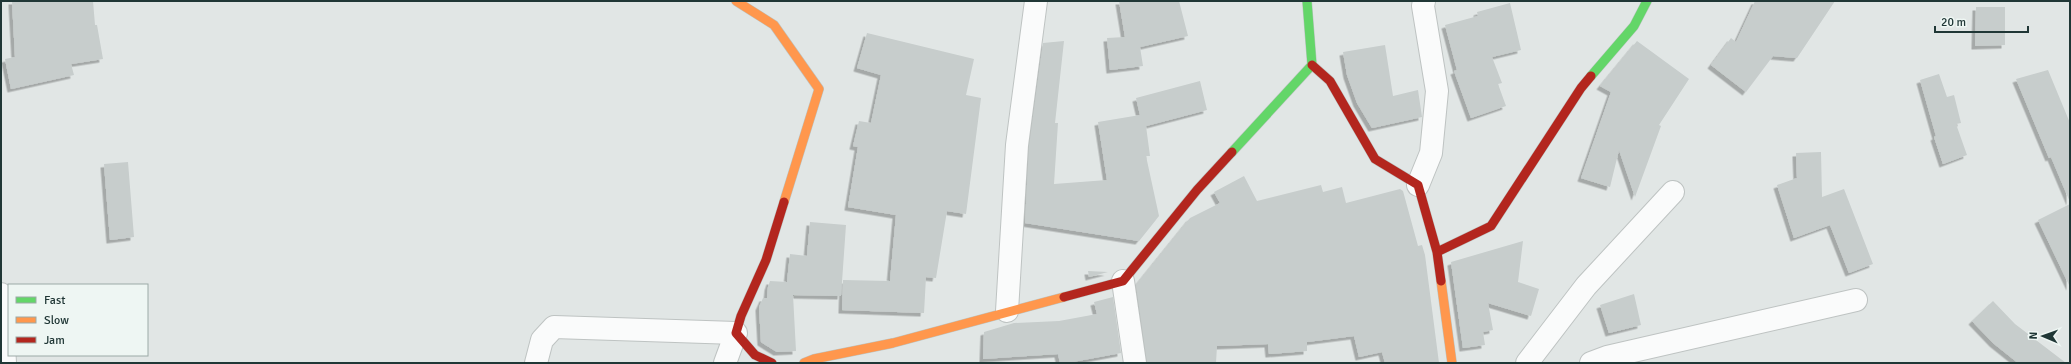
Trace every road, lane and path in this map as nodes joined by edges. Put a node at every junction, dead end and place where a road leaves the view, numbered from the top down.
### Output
1 (736, 1) edge
2 (1036, 1) edge
3 (1307, 1) edge
4 (1424, 1) edge
5 (1647, 1) edge
6 (1312, 65) junction
7 (1418, 185) junction
8 (1673, 192) dead end
9 (1437, 252) junction
10 (1123, 281) junction
11 (1, 294) edge
12 (1856, 300) dead end
13 (1007, 311) junction
14 (736, 333) junction
15 (5, 363) edge
16 (536, 363) edge
17 (725, 363) edge
18 (772, 363) edge
19 (804, 363) edge
20 (1135, 363) edge
21 (1452, 363) edge
22 (1527, 363) edge
23 (1591, 363) edge

1 - 14 street
2 - 13 street
3 - 6 street
4 - 7 street
5 - 9 street
6 - 7 street
6 - 10 street
7 - 9 street
8 - 22 street
9 - 21 street
10 - 13 street
10 - 20 street
11 - 15 street
12 - 23 street
13 - 19 street
14 - 16 street
14 - 17 street
14 - 18 street

